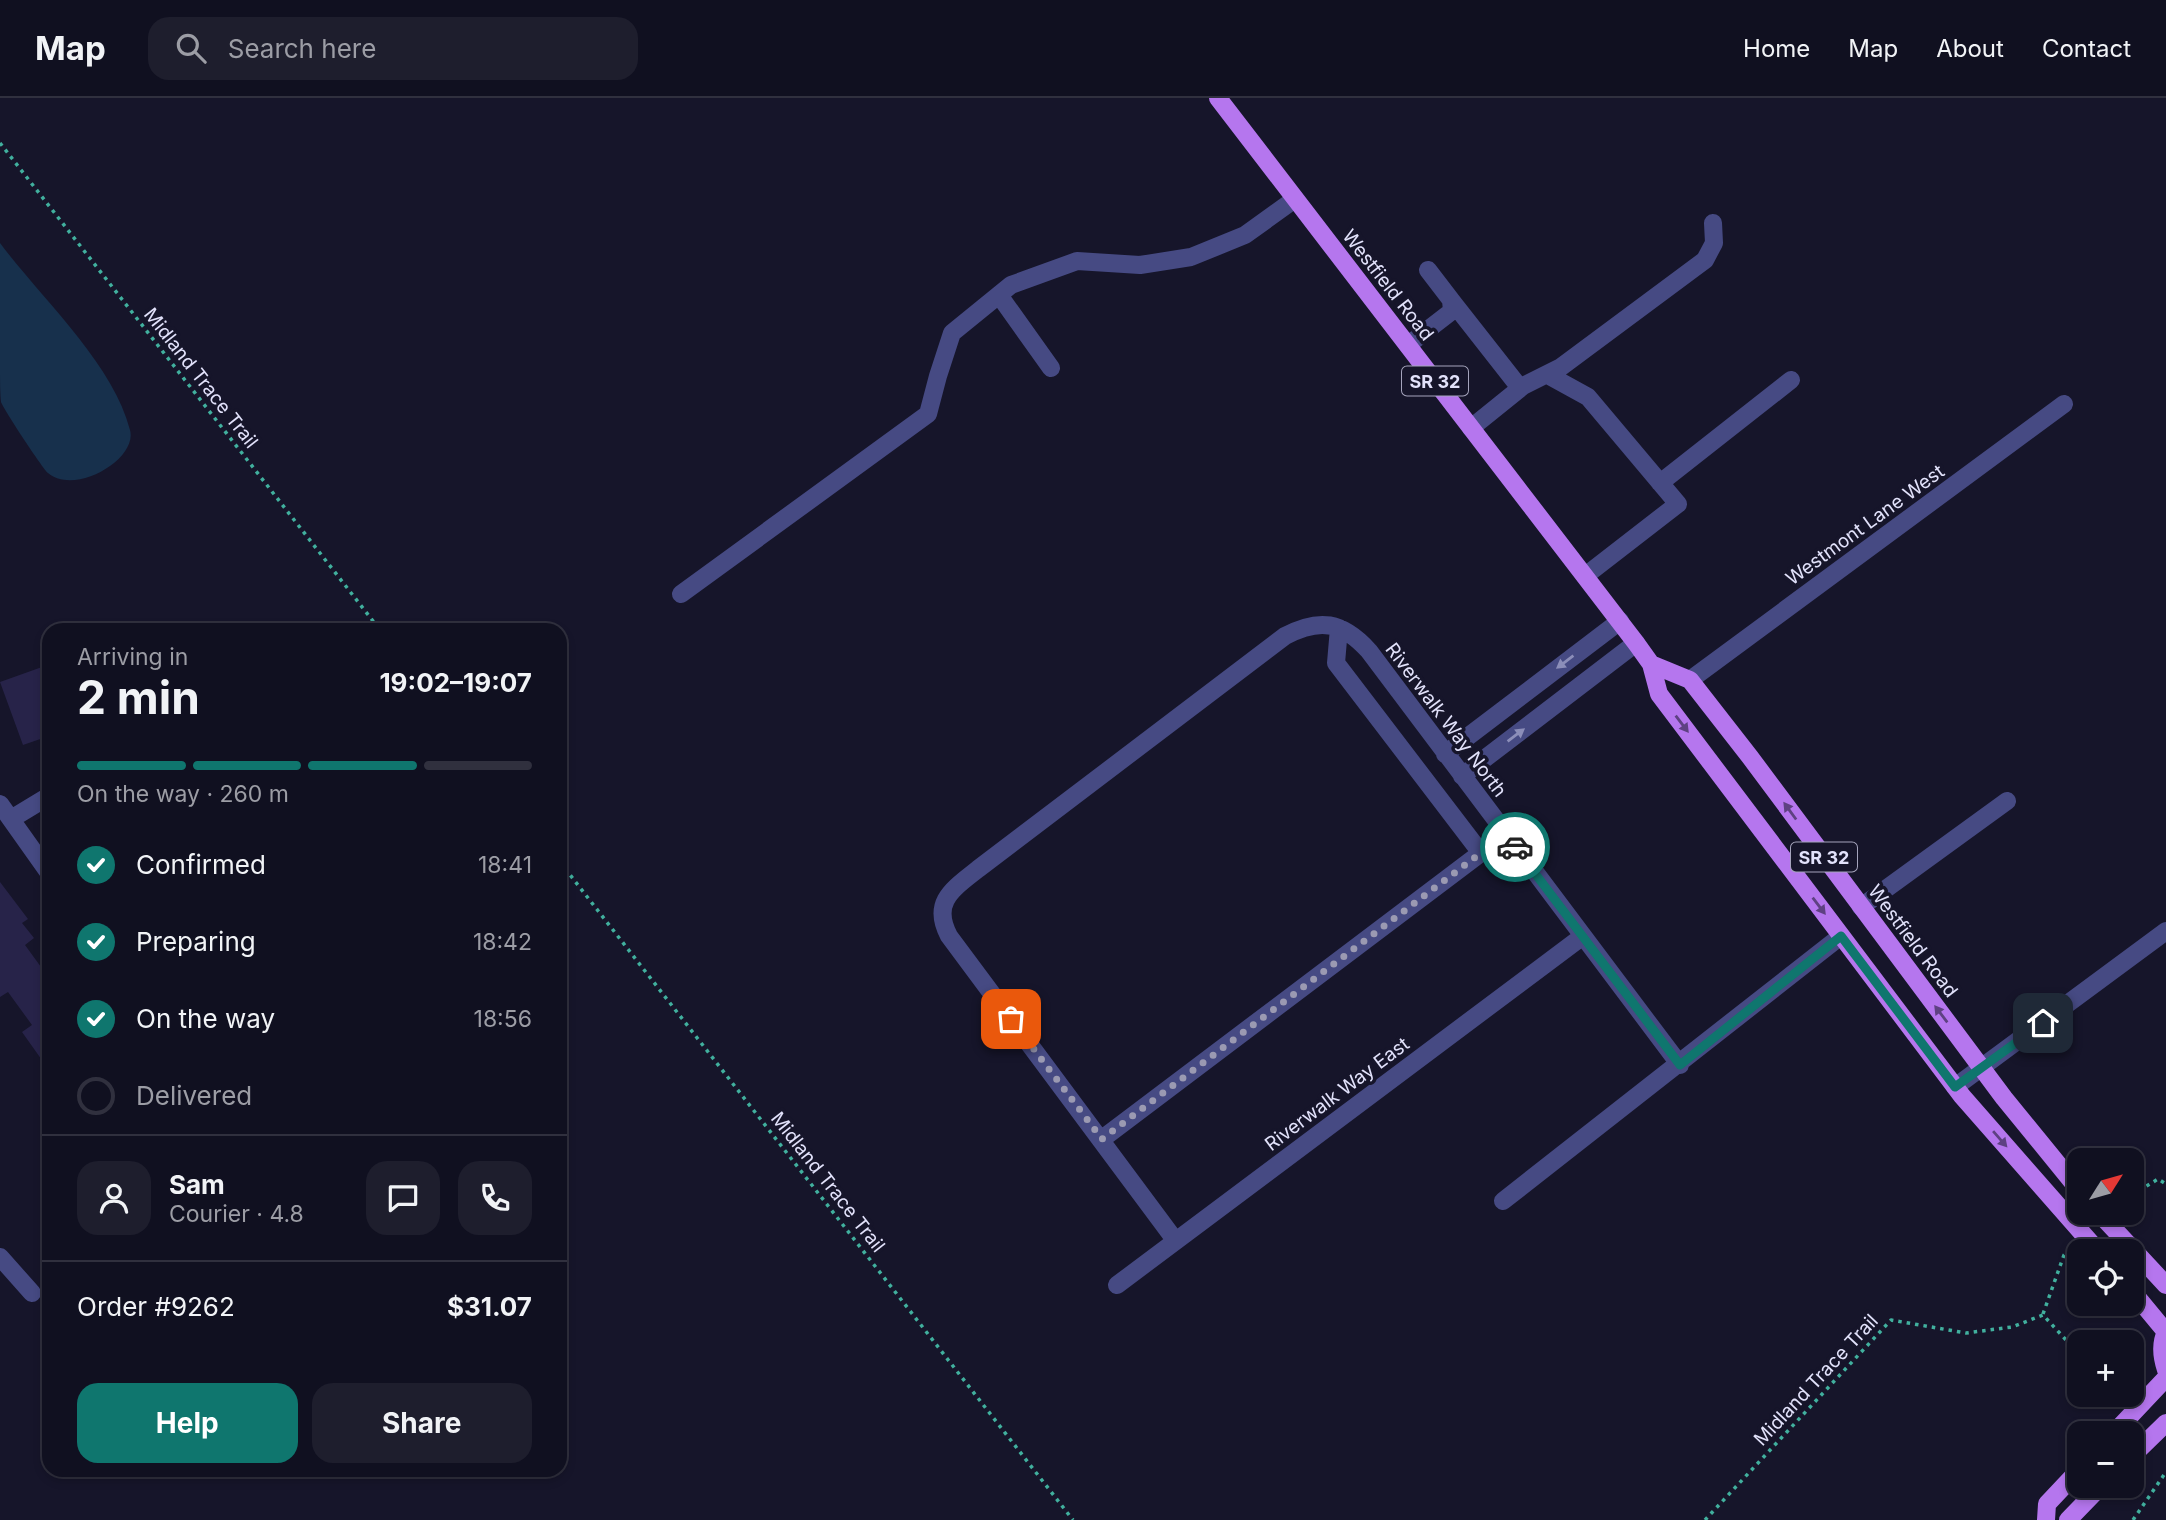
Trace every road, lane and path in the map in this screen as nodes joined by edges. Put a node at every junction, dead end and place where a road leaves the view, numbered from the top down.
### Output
1 (1218, 98) edge
2 (0, 143) edge
3 (1295, 199) junction
4 (1713, 223) dead end
5 (1428, 270) dead end
6 (999, 295) junction
7 (1451, 300) junction
8 (1408, 345) junction
9 (1051, 368) dead end
10 (1548, 375) junction
11 (1791, 380) dead end
12 (1520, 388) junction
13 (2064, 404) dead end
14 (1471, 428) junction
15 (1660, 482) junction
16 (1585, 576) junction
17 (681, 594) dead end
18 (1619, 621) junction
19 (375, 623) edge
20 (1339, 628) junction
21 (1636, 643) junction
22 (1651, 664) junction
23 (1690, 680) junction
24 (1414, 713) junction
25 (1388, 733) junction
26 (1445, 754) junction
27 (1462, 776) junction
28 (42, 800) edge
29 (2007, 801) dead end
30 (0, 804) edge
31 (11, 819) junction
32 (1506, 834) junction
33 (1481, 853) junction
34 (42, 863) edge
35 (567, 871) edge
36 (1861, 907) junction
37 (2166, 931) edge
38 (1583, 936) junction
39 (1841, 936) junction
40 (1680, 1065) junction
41 (1982, 1068) junction
42 (1955, 1087) junction
43 (1102, 1139) junction
44 (2067, 1175) edge
45 (2166, 1184) edge
46 (2144, 1188) edge
47 (1503, 1201) dead end
48 (2110, 1225) edge
49 (2088, 1239) edge
50 (1175, 1241) junction
51 (2067, 1252) edge
52 (0, 1257) edge
53 (1117, 1285) dead end
54 (2166, 1285) edge
55 (32, 1293) dead end
56 (2144, 1305) edge
57 (2043, 1315) junction
58 (2166, 1332) edge
59 (2067, 1341) edge
60 (2166, 1370) edge
61 (2166, 1378) edge
62 (2125, 1421) edge
63 (2166, 1423) edge
64 (2144, 1444) edge
65 (2166, 1472) edge
66 (2067, 1482) edge
67 (2088, 1498) edge
68 (1073, 1520) edge
69 (1705, 1520) edge
70 (2046, 1520) edge
71 (2068, 1520) edge
72 (2133, 1520) edge

1 - 3 main road, Westfield Road / SR 32
2 - 19 path, Midland Trace Trail
3 - 6 street
3 - 8 main road, Westfield Road / SR 32
4 - 10 street
5 - 7 street
6 - 9 street
6 - 17 street
7 - 8 street
7 - 12 street
8 - 14 main road, Westfield Road / SR 32
10 - 12 street
10 - 15 street
11 - 15 street
12 - 14 street
13 - 23 street, Westmont Lane West
14 - 16 main road, Westfield Road / SR 32
15 - 16 street
16 - 18 main road, Westfield Road / SR 32
18 - 21 main road, Westfield Road / SR 32
18 -> 26 street
20 - 24 street, Riverwalk Way North
20 - 25 street
20 - 43 street, Riverwalk Way North
21 - 22 main road, Westfield Road / SR 32
27 -> 21 street
22 - 23 main road
22 -> 39 main road, Westfield Road / SR 32
36 -> 23 main road, Westfield Road / SR 32
24 - 25 street
24 - 26 street, Riverwalk Way North
25 - 33 street
26 - 27 street, Riverwalk Way North
27 - 32 street, Riverwalk Way North
28 - 31 street
29 - 36 street
30 - 31 street
31 - 34 street
32 - 33 street
32 - 38 street, Riverwalk Way North
33 - 43 street
35 - 68 path, Midland Trace Trail
41 -> 36 main road, Westfield Road / SR 32
37 - 41 street
38 - 40 street, Riverwalk Way North
38 - 50 street, Riverwalk Way East
39 - 40 street
39 - 42 main road, Westfield Road / SR 32
40 - 47 street
41 - 42 street
41 - 44 main road, Westfield Road / SR 32
42 -> 49 main road, Westfield Road
43 - 50 street
45 - 46 path
48 - 54 main road
50 - 53 street, Riverwalk Way East
51 - 57 path
52 - 55 street
56 - 58 main road
57 - 59 path
57 - 69 path, Midland Trace Trail
58 - 60 main road
61 - 62 main road
63 - 64 main road
65 - 72 path
66 - 70 main road
67 - 71 main road

